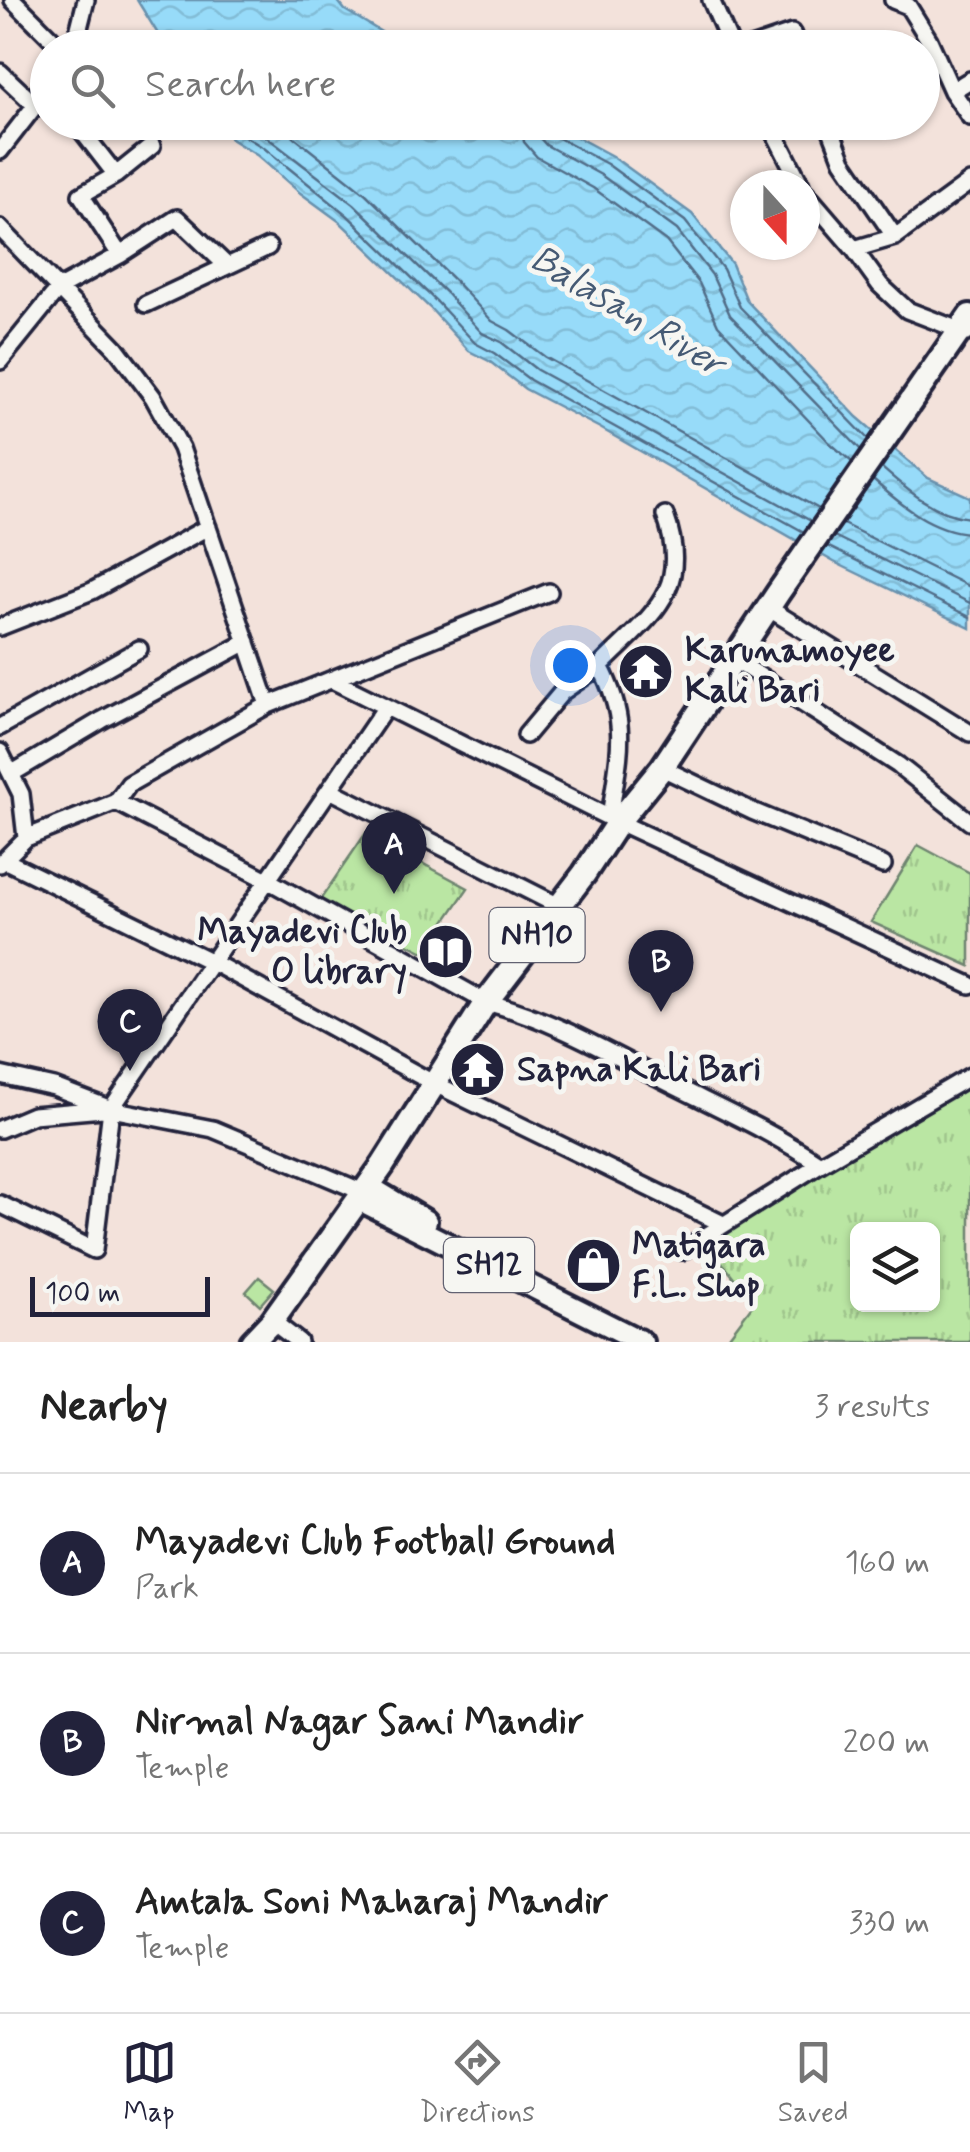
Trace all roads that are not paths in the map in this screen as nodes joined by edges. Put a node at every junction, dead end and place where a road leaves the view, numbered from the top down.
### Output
1 (13, 0) edge
2 (86, 0) edge
3 (711, 0) edge
4 (892, 0) edge
5 (44, 30) edge
6 (78, 30) edge
7 (724, 30) edge
8 (923, 30) edge
9 (940, 64) edge
10 (0, 72) edge
11 (970, 80) edge
12 (952, 91) junction
13 (30, 101) edge
14 (30, 113) edge
15 (970, 116) edge
16 (89, 140) edge
17 (778, 140) edge
18 (835, 140) edge
19 (152, 146) dead end
20 (0, 152) edge
21 (793, 170) edge
22 (116, 175) junction
23 (970, 182) edge
24 (820, 209) edge
25 (0, 228) edge
26 (895, 237) junction
27 (268, 247) dead end
28 (854, 248) junction
29 (120, 255) junction
30 (226, 265) junction
31 (59, 288) junction
32 (146, 304) dead end
33 (967, 327) edge
34 (0, 361) edge
35 (665, 515) dead end
36 (208, 527) junction
37 (548, 592) dead end
38 (773, 600) junction
39 (0, 627) edge
40 (246, 642) junction
41 (139, 648) dead end
42 (735, 660) junction
43 (600, 666) junction
44 (334, 681) junction
45 (268, 706) junction
46 (386, 707) junction
47 (0, 726) edge
48 (970, 733) edge
49 (526, 735) dead end
50 (0, 752) edge
51 (662, 768) junction
52 (11, 774) junction
53 (330, 790) junction
54 (116, 802) junction
55 (614, 820) junction
56 (970, 822) edge
57 (26, 838) junction
58 (2, 862) edge
59 (883, 865) dead end
60 (269, 881) junction
61 (559, 906) junction
62 (214, 963) junction
63 (970, 985) edge
64 (486, 1002) junction
65 (0, 1074) edge
66 (970, 1076) edge
67 (433, 1083) junction
68 (111, 1108) junction
69 (0, 1129) edge
70 (820, 1164) junction
71 (383, 1165) junction
72 (363, 1192) junction
73 (394, 1200) junction
74 (0, 1204) edge
75 (723, 1224) junction
76 (682, 1250) dead end
77 (504, 1272) junction
78 (300, 1280) junction
79 (272, 1321) junction
80 (235, 1342) edge
81 (252, 1342) edge
82 (299, 1342) edge
83 (642, 1342) edge

1 - 5 street
2 - 6 street
3 - 7 street
4 - 8 street
9 - 12 street
10 - 13 street
11 - 12 street
12 - 15 street
14 - 20 street
16 - 22 street
17 - 21 street
18 - 26 street
19 - 22 street
22 - 29 street
23 - 26 street
24 - 28 street
25 - 31 street
26 - 28 street
27 - 30 street
28 - 33 street
29 - 30 street
29 - 31 street
30 - 32 street
31 - 34 street
31 - 36 street
33 - 38 highway, NH10
35 - 43 street
36 - 39 street
36 - 40 street
37 - 44 street
38 - 42 highway, NH10
38 - 48 street
40 - 45 street
40 - 52 street
41 - 47 street
42 - 51 highway, NH10
42 - 56 street
43 - 49 street
43 - 55 street
44 - 45 street
44 - 46 street
45 - 54 street
46 - 53 street
46 - 55 street
50 - 52 street
51 - 55 highway, NH10
51 - 59 street
52 - 57 street
53 - 60 street
53 - 61 street
54 - 57 street
54 - 60 street
55 - 61 highway, NH10
55 - 63 street
57 - 58 street
58 - 62 street
60 - 62 street
60 - 64 street
61 - 64 highway, NH10
62 - 67 street
62 - 68 street
64 - 67 highway, NH10
64 - 70 street
65 - 68 street
66 - 70 street
67 - 71 highway, NH10
67 - 75 street
68 - 69 street
68 - 72 street
68 - 74 street
70 - 75 street
71 - 72 highway, NH10
71 - 73 main road
72 - 73 main road, SH12
72 - 77 main road, SH12
72 - 78 highway, NH10
73 - 77 main road, SH12
75 - 76 street
77 - 83 main road, SH12
78 - 79 highway, NH10
78 - 80 highway
79 - 81 highway, NH10
79 - 82 street

